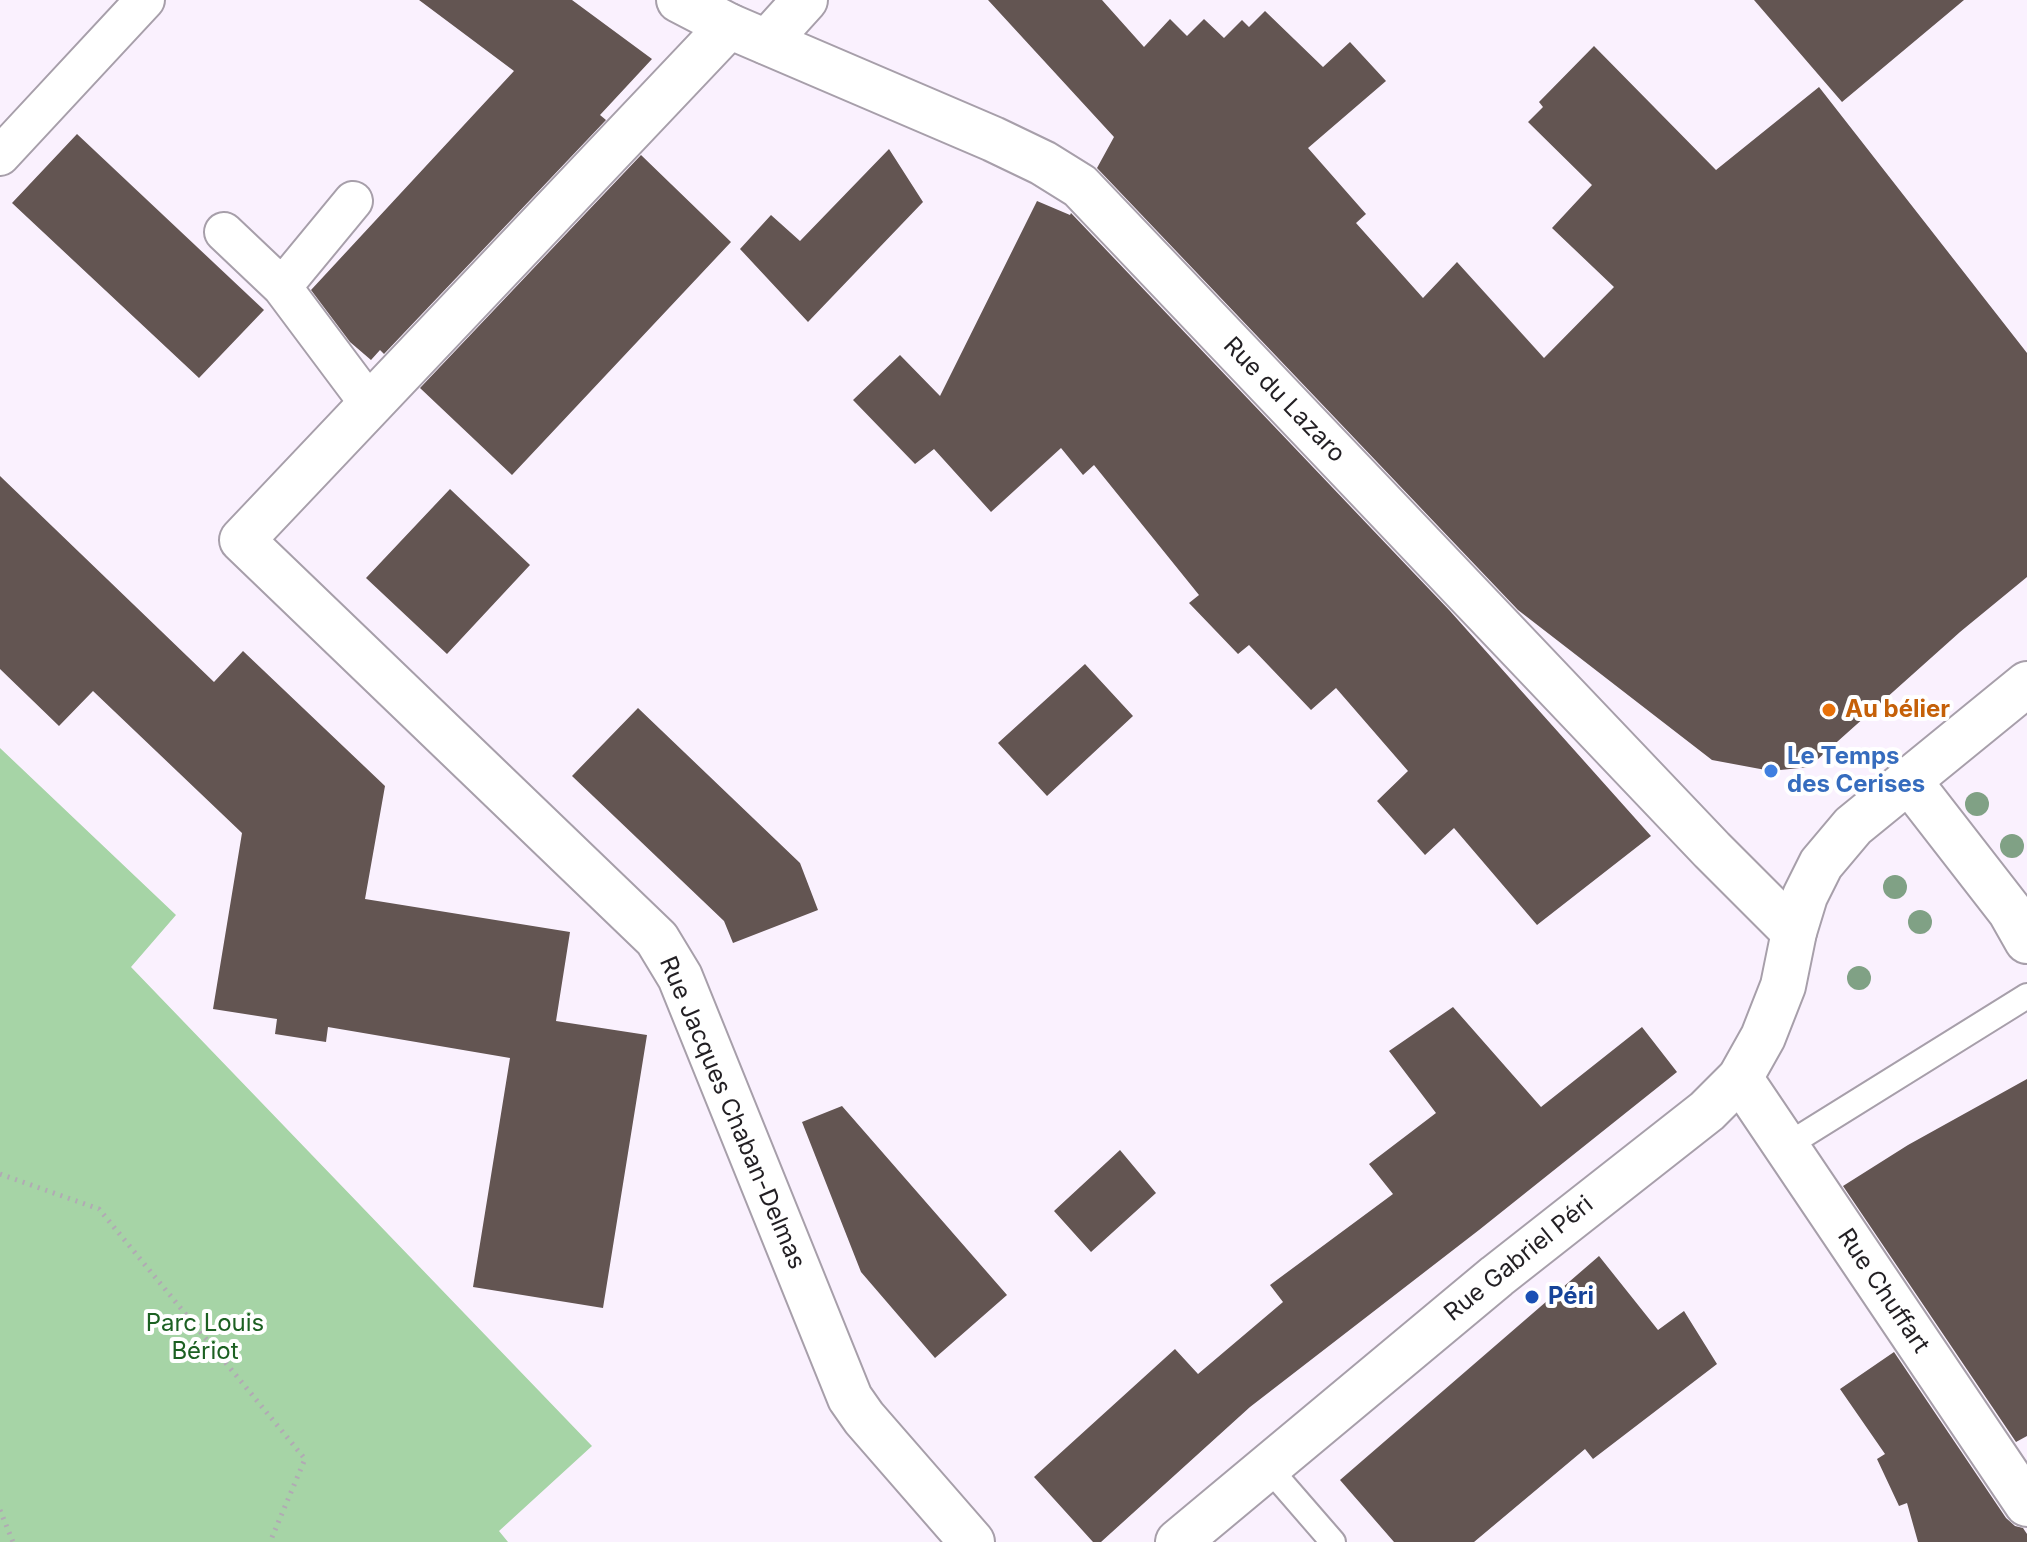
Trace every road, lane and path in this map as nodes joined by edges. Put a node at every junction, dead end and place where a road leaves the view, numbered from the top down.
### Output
1 (145, 0) edge
2 (679, 0) edge
3 (805, 0) edge
4 (748, 34) junction
5 (0, 156) edge
6 (353, 201) dead end
7 (224, 232) dead end
8 (282, 287) junction
9 (371, 406) junction
10 (2027, 684) edge
11 (1909, 781) junction
12 (1794, 932) junction
13 (2027, 941) edge
14 (2027, 996) edge
15 (1740, 1078) junction
16 (1786, 1146) junction
17 (0, 1174) edge
18 (1267, 1466) junction
19 (2027, 1504) edge
20 (0, 1510) edge
21 (13, 1542) edge
22 (270, 1542) edge
23 (972, 1542) edge
24 (1178, 1542) edge
25 (1333, 1542) edge

1 - 5 street
2 - 4 street, Rue du Lazaro
3 - 4 street
4 - 9 street
4 - 12 street, Rue du Lazaro
6 - 8 street
7 - 8 street
8 - 9 street
9 - 23 street, Rue Jacques Chaban-Delmas
10 - 11 street, Rue Gabriel Péri
11 - 12 street, Rue Gabriel Péri
11 - 13 street
12 - 15 street, Rue Gabriel Péri
14 - 16 lane
15 - 16 street, Rue Chuffart
15 - 18 street, Rue Gabriel Péri
16 - 19 street, Rue Chuffart
17 - 22 path
18 - 24 street, Rue Gabriel Péri
18 - 25 lane
20 - 21 path

